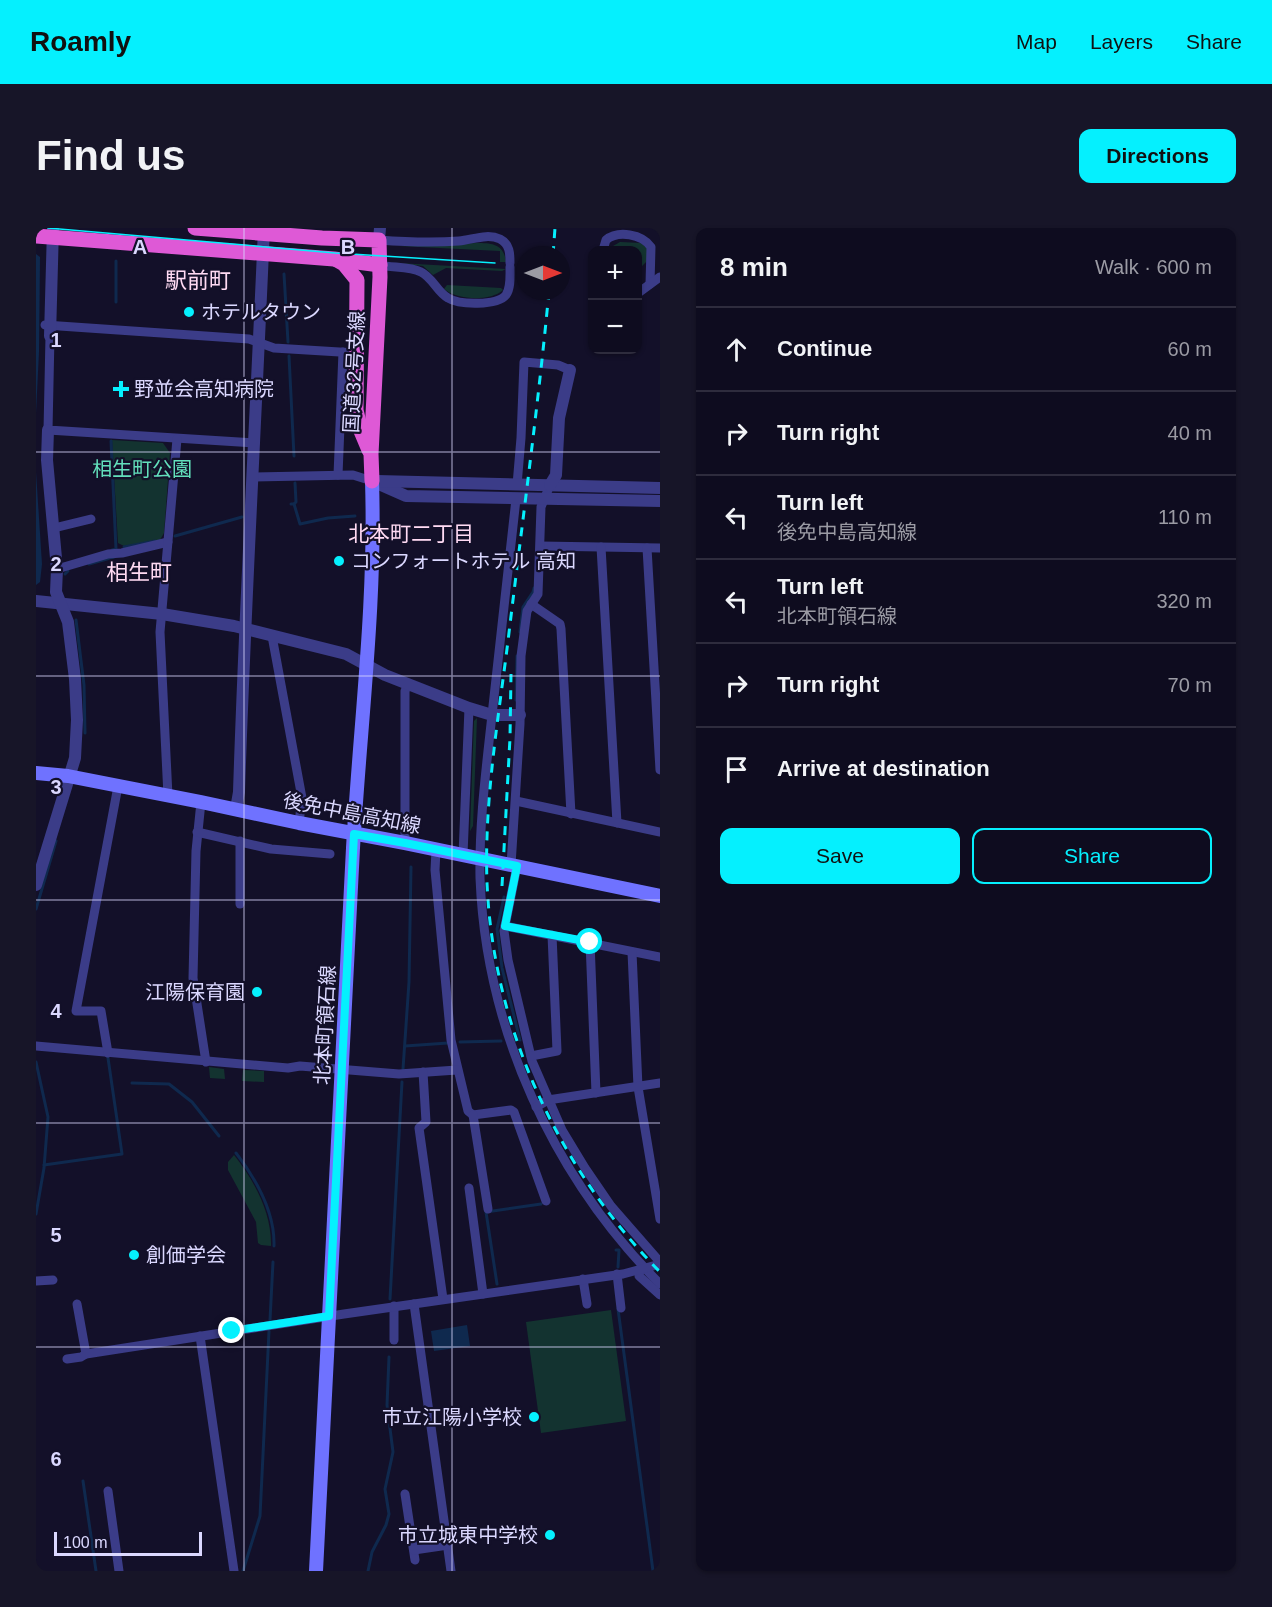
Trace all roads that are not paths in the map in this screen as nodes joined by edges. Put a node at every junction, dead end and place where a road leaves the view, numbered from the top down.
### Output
1 (195, 228) edge
2 (264, 231) edge
3 (632, 232) edge
4 (45, 234) edge
5 (350, 234) edge
6 (380, 234) edge
7 (604, 246) edge
8 (651, 247) junction
9 (263, 254) junction
10 (660, 257) edge
11 (334, 259) junction
12 (380, 265) junction
13 (660, 277) edge
14 (650, 284) junction
15 (642, 290) edge
16 (49, 329) junction
17 (260, 343) junction
18 (349, 352) junction
19 (570, 370) joint
20 (48, 430) junction
21 (177, 439) junction
22 (255, 442) junction
23 (371, 454) junction
24 (338, 476) junction
25 (254, 477) junction
26 (372, 481) junction
27 (517, 485) junction
28 (550, 485) junction
29 (660, 488) edge
30 (516, 499) junction
31 (544, 499) junction
32 (660, 501) edge
33 (91, 519) dead end
34 (54, 528) junction
35 (168, 542) junction
36 (541, 546) junction
37 (601, 547) junction
38 (647, 548) junction
39 (660, 548) edge
40 (57, 569) junction
41 (36, 601) edge
42 (62, 604) junction
43 (531, 604) junction
44 (162, 614) junction
45 (244, 629) junction
46 (272, 636) junction
47 (368, 667) junction
48 (408, 684) junction
49 (469, 708) junction
50 (520, 715) junction
51 (492, 716) junction
52 (660, 770) edge
53 (36, 773) edge
54 (68, 776) junction
55 (118, 786) junction
56 (168, 796) junction
57 (516, 801) junction
58 (201, 802) junction
59 (236, 809) junction
60 (571, 814) junction
61 (617, 823) junction
62 (299, 824) junction
63 (197, 832) junction
64 (660, 832) edge
65 (354, 834) junction
66 (240, 841) junction
67 (405, 843) junction
68 (436, 850) junction
69 (330, 854) dead end
70 (463, 855) junction
71 (481, 859) junction
72 (514, 866) junction
73 (36, 885) edge
74 (660, 896) edge
75 (240, 904) dead end
76 (505, 926) junction
77 (552, 935) junction
78 (590, 942) junction
79 (633, 952) junction
80 (660, 957) edge
81 (36, 1046) edge
82 (108, 1053) junction
83 (531, 1056) junction
84 (206, 1062) junction
85 (342, 1070) junction
86 (458, 1071) junction
87 (423, 1072) junction
88 (660, 1083) edge
89 (638, 1087) junction
90 (596, 1093) junction
91 (548, 1100) junction
92 (536, 1107) junction
93 (473, 1115) junction
94 (468, 1188) dead end
95 (546, 1201) dead end
96 (488, 1209) dead end
97 (660, 1219) edge
98 (660, 1263) edge
99 (642, 1269) junction
100 (617, 1274) junction
101 (583, 1279) junction
102 (54, 1280) dead end
103 (36, 1281) edge
104 (660, 1284) edge
105 (483, 1294) junction
106 (660, 1295) edge
107 (443, 1299) junction
108 (77, 1304) dead end
109 (414, 1304) junction
110 (587, 1304) dead end
111 (394, 1306) junction
112 (621, 1308) dead end
113 (329, 1316) junction
114 (200, 1336) junction
115 (394, 1340) dead end
116 (86, 1354) junction
117 (67, 1359) dead end
118 (108, 1491) dead end
119 (405, 1494) dead end
120 (448, 1545) junction
121 (414, 1550) junction
122 (416, 1560) dead end
123 (119, 1571) edge
124 (234, 1571) edge
125 (316, 1571) edge
126 (452, 1571) edge

1 - 2 highway
2 - 5 highway
2 - 9 street
3 - 7 street
3 - 8 street
4 - 9 highway
4 - 16 street
5 - 6 highway
6 - 12 highway, 国道32号支線
6 - 12 street
8 - 10 street
8 - 14 street
9 - 11 highway
9 - 17 street
11 - 12 highway
11 - 18 highway
12 - 23 highway, 国道32号支線
13 - 14 street
14 - 15 street
16 - 17 street
16 - 20 street
17 - 18 street
17 - 22 street
18 - 23 highway
18 - 24 street
19 - 27 street
19 - 28 street
20 - 21 street
20 - 34 street
21 - 22 street
21 - 35 street
22 - 25 street
23 - 26 highway, 国道32号支線
24 - 25 street
24 - 26 street
25 - 45 street
26 - 27 street
26 - 30 street
26 - 47 main road, 北本町領石線
27 - 28 street
28 - 29 street
28 - 31 street
30 - 31 street
30 - 51 street
31 - 32 street
31 - 36 street
33 - 34 street
34 - 40 street
35 - 40 street
35 - 44 street
36 - 37 street
36 - 43 street
37 - 38 street
37 - 61 street
38 - 39 street
38 - 52 street
40 - 42 street
41 - 42 street
42 - 44 street
42 - 54 street
43 - 50 street
43 - 60 street
44 - 45 street
44 - 56 street
45 - 46 street
45 - 59 street
46 - 47 street
46 - 62 street
47 - 48 street
47 - 65 main road, 北本町領石線
48 - 49 street
48 - 67 street
49 - 51 street
49 - 70 street
50 - 51 street
50 - 57 street
51 - 71 street
53 - 54 main road, 後免中島高知線
54 - 55 main road, 後免中島高知線
54 - 73 street
55 - 56 main road, 後免中島高知線
55 - 82 street
56 - 58 main road, 後免中島高知線
57 - 60 street
57 - 72 street
58 - 59 main road, 後免中島高知線
58 - 63 street
59 - 62 main road, 後免中島高知線
60 - 61 street
61 - 64 street
62 - 65 main road, 後免中島高知線
63 - 66 street
63 - 84 street
65 - 67 main road, 後免中島高知線
65 - 85 main road, 北本町領石線
66 - 69 street
66 - 75 street
67 - 68 main road, 後免中島高知線
68 - 70 main road, 後免中島高知線
68 - 86 street
70 - 71 main road, 後免中島高知線
71 - 72 main road, 後免中島高知線
71 - 92 street
72 - 74 main road, 後免中島高知線
72 - 76 street
76 - 77 street
76 - 83 street
77 - 78 street
77 - 83 street
78 - 79 street
78 - 90 street
79 - 80 street
79 - 89 street
81 - 82 street
82 - 84 street
83 - 91 street
84 - 85 street
85 - 87 street
85 - 113 main road, 北本町領石線
86 - 87 street
86 - 93 street
87 - 107 street
88 - 89 street
89 - 90 street
89 - 97 street
90 - 91 street
91 - 92 street
91 - 98 street
92 - 99 street
93 - 95 street
93 - 96 street
94 - 105 street
98 - 99 street
99 - 100 street
99 - 104 street
99 - 106 street
100 - 101 street
100 - 112 street
101 - 105 street
101 - 110 street
102 - 103 street
105 - 107 street
107 - 109 street
108 - 116 street
109 - 111 street
109 - 120 street
111 - 113 street
111 - 115 street
113 - 114 street
113 - 125 main road, 北本町領石線
114 - 116 street
114 - 124 street
116 - 117 street
118 - 123 street
119 - 121 street
120 - 121 street
120 - 126 street
121 - 122 street

